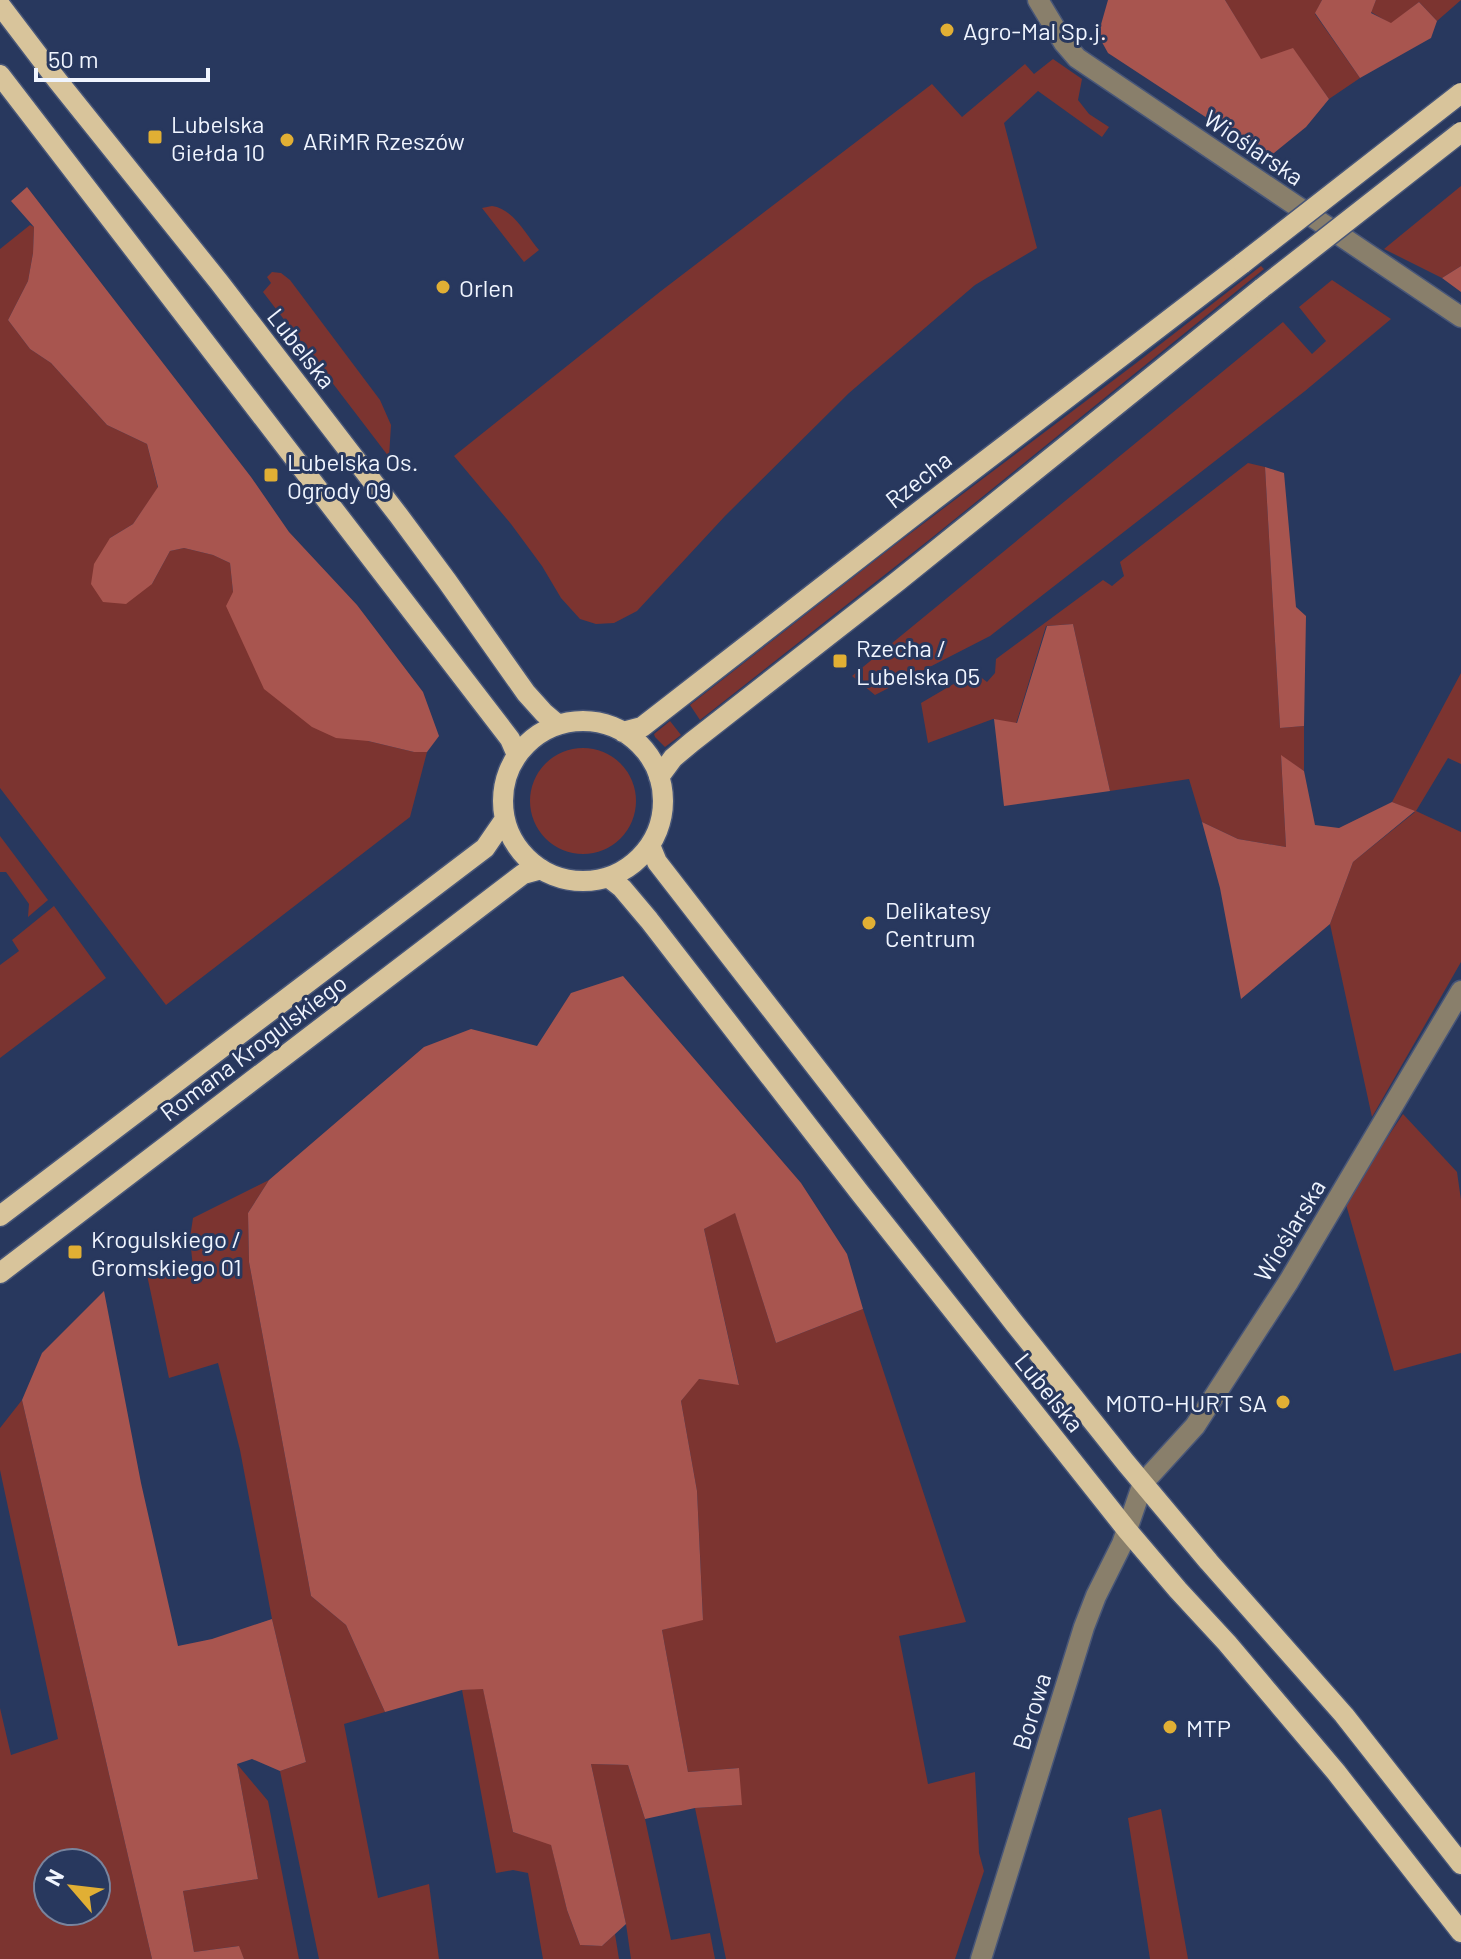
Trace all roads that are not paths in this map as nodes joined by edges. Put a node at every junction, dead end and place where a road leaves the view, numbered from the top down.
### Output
1 (1038, 0) edge
2 (0, 5) edge
3 (0, 75) edge
4 (1461, 93) edge
5 (1461, 132) edge
6 (1461, 317) edge
7 (557, 724) junction
8 (623, 732) junction
9 (517, 755) junction
10 (659, 777) junction
11 (505, 819) junction
12 (650, 845) junction
13 (541, 869) junction
14 (608, 877) junction
15 (1461, 991) edge
16 (0, 1216) edge
17 (0, 1273) edge
18 (1143, 1483) junction
19 (1127, 1530) junction
20 (1461, 1864) edge
21 (1461, 1932) edge
22 (981, 1959) edge

1 - 6 street, Wioślarska
2 - 7 main road, Lubelska
3 - 9 main road
4 - 8 main road, Rzecha, bridge
5 - 10 main road, bridge
7 - 8 main road
7 - 9 main road
8 - 10 main road
9 - 11 main road
10 - 12 main road
11 - 13 main road
11 - 16 main road, Romana Krogulskiego
12 - 14 main road
12 - 18 main road, Lubelska
13 - 14 main road
13 - 17 main road, Romana Krogulskiego
14 - 19 main road, Lubelska
15 - 18 street, Wioślarska
18 - 19 street, Borowa
18 - 20 main road, Lubelska
19 - 21 main road, Lubelska
19 - 22 street, Borowa

